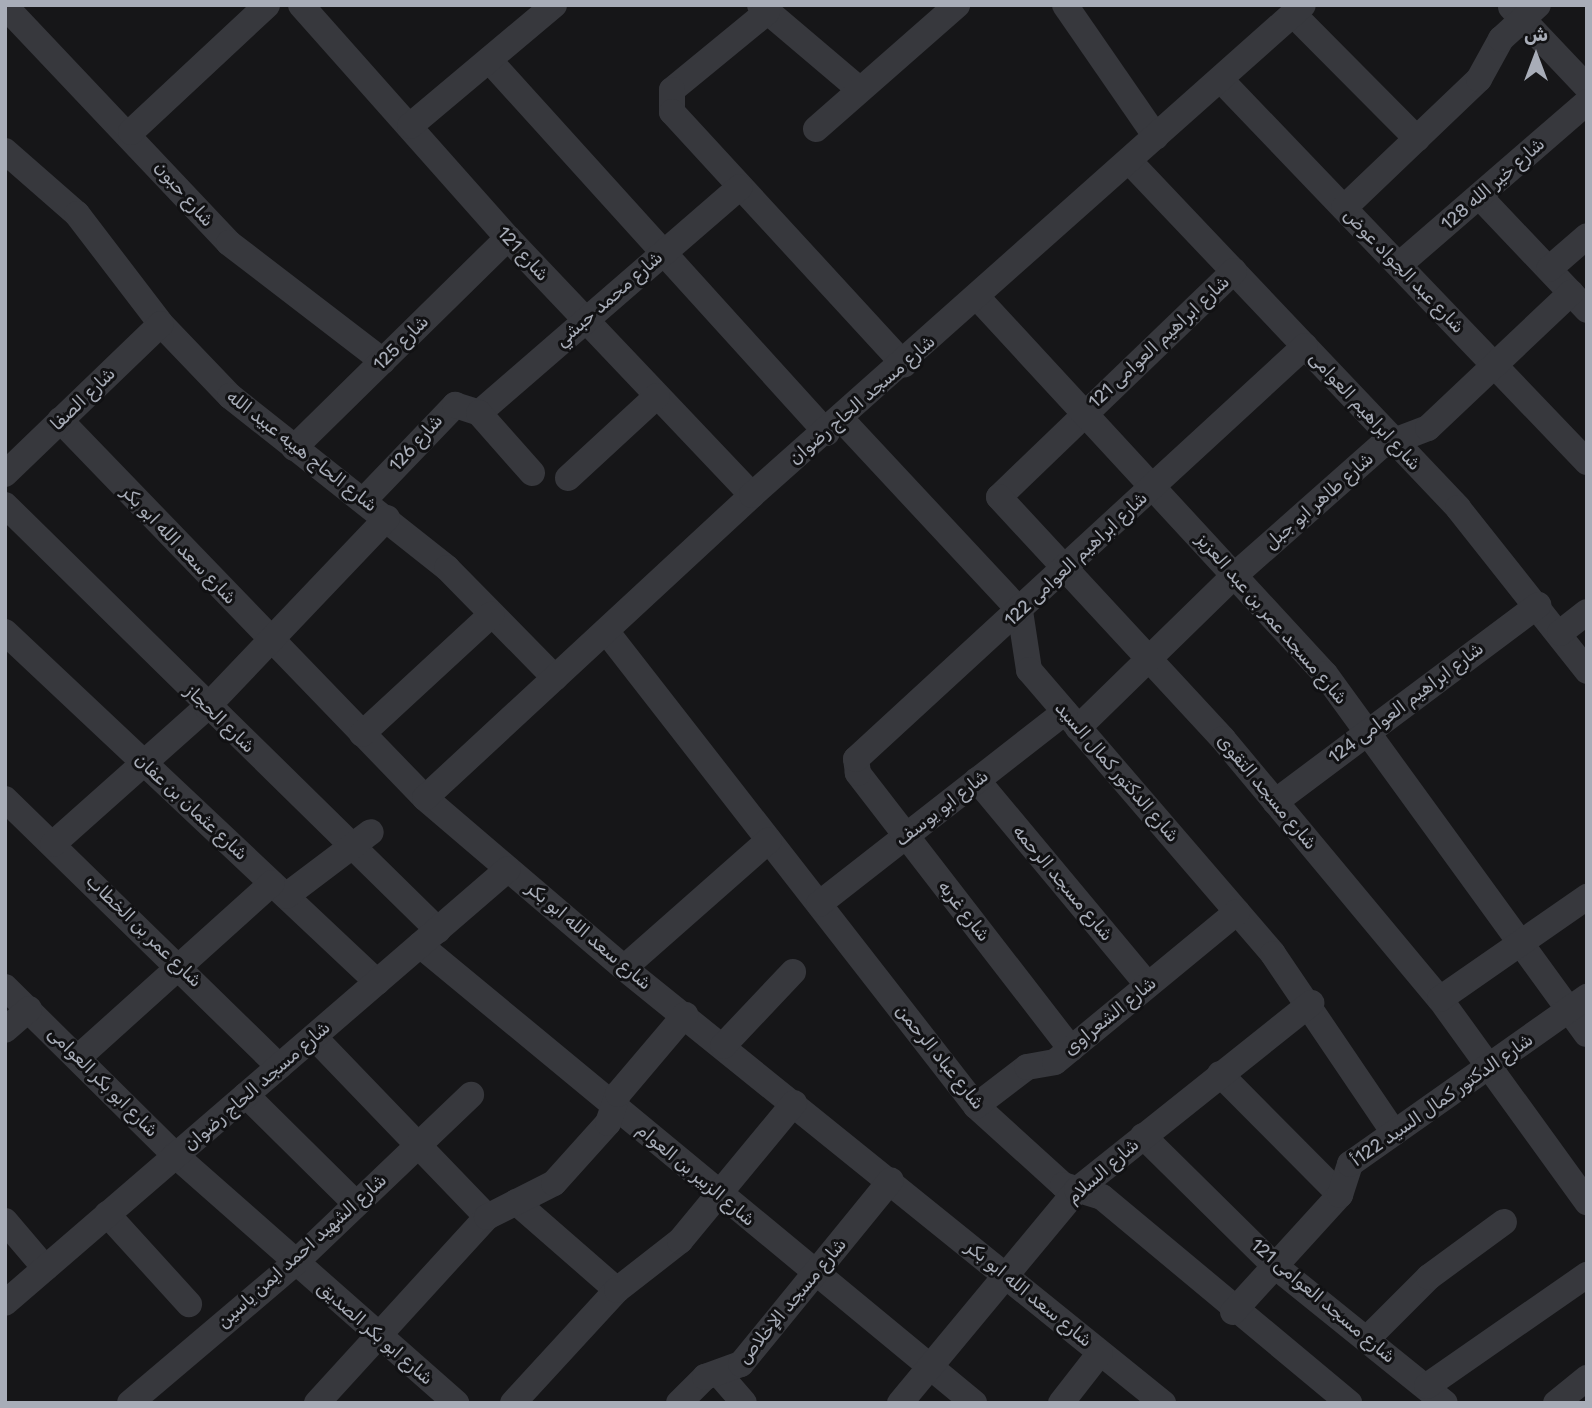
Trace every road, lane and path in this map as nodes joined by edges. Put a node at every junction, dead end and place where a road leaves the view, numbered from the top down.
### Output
1 (267, 5) edge
2 (301, 5) edge
3 (555, 5) edge
4 (957, 5) edge
5 (1065, 5) edge
6 (5, 6) edge
7 (763, 9) edge
8 (1298, 10) edge
9 (1523, 10) edge
10 (489, 60) junction
11 (1221, 80) junction
12 (1587, 87) edge
13 (859, 89) junction
14 (1587, 102) edge
15 (410, 126) junction
16 (816, 129) dead end
17 (131, 132) junction
18 (1156, 136) junction
19 (1417, 139) junction
20 (5, 151) edge
21 (1130, 162) junction
22 (740, 187) junction
23 (1479, 196) junction
24 (1344, 208) junction
25 (1587, 236) edge
26 (508, 238) junction
27 (663, 252) junction
28 (1399, 265) junction
29 (1549, 269) junction
30 (1234, 271) junction
31 (977, 297) junction
32 (1579, 301) edge
33 (584, 320) junction
34 (161, 324) junction
35 (1305, 346) junction
36 (383, 361) junction
37 (904, 364) junction
38 (1494, 365) junction
39 (657, 396) junction
40 (1084, 412) junction
41 (478, 413) junction
42 (60, 420) junction
43 (835, 427) junction
44 (1391, 440) junction
45 (294, 448) junction
46 (1587, 462) edge
47 (533, 473) dead end
48 (5, 474) edge
49 (568, 478) dead end
50 (1153, 487) junction
51 (752, 495) junction
52 (364, 500) junction
53 (5, 505) edge
54 (387, 518) junction
55 (1065, 570) junction
56 (1235, 575) junction
57 (1538, 605) junction
58 (1020, 611) junction
59 (1587, 612) edge
60 (491, 615) junction
61 (606, 631) junction
62 (5, 632) edge
63 (1560, 633) junction
64 (272, 642) junction
65 (1149, 659) junction
66 (1587, 671) edge
67 (555, 678) junction
68 (207, 707) junction
69 (1071, 720) junction
70 (1369, 732) junction
71 (362, 734) junction
72 (145, 764) junction
73 (858, 773) joint
74 (977, 780) junction
75 (425, 798) junction
76 (5, 799) edge
77 (1275, 802) junction
78 (906, 836) junction
79 (363, 838) junction
80 (769, 840) junction
81 (52, 844) junction
82 (508, 869) junction
83 (279, 889) junction
84 (1587, 897) edge
85 (819, 904) junction
86 (1237, 912) junction
87 (429, 937) junction
88 (1521, 943) junction
89 (181, 965) junction
90 (624, 968) junction
91 (793, 972) dead end
92 (377, 982) junction
93 (1148, 985) junction
94 (5, 987) edge
95 (1440, 999) junction
96 (1311, 1003) junction
97 (1578, 1004) edge
98 (29, 1009) junction
99 (685, 1015) junction
100 (5, 1030) edge
101 (1587, 1034) edge
102 (314, 1037) junction
103 (723, 1046) junction
104 (1071, 1049) junction
105 (80, 1056) junction
106 (279, 1066) junction
107 (1489, 1066) junction
108 (1220, 1074) junction
109 (246, 1095) junction
110 (471, 1095) dead end
111 (794, 1103) junction
112 (612, 1106) junction
113 (976, 1106) junction
114 (1394, 1133) junction
115 (1143, 1136) junction
116 (418, 1145) junction
117 (175, 1155) junction
118 (891, 1180) junction
119 (1077, 1190) junction
120 (718, 1195) junction
121 (1340, 1195) junction
122 (516, 1202) junction
123 (1587, 1202) edge
124 (356, 1204) junction
125 (107, 1214) junction
126 (487, 1217) junction
127 (5, 1221) edge
128 (1504, 1222) dead end
129 (293, 1264) junction
130 (1275, 1266) junction
131 (45, 1268) junction
132 (1003, 1273) junction
133 (816, 1274) junction
134 (1587, 1275) edge
135 (617, 1290) junction
136 (5, 1303) edge
137 (189, 1304) dead end
138 (1233, 1312) junction
139 (378, 1336) junction
140 (1367, 1339) junction
141 (1100, 1353) junction
142 (929, 1367) junction
143 (719, 1374) junction
144 (1587, 1378) edge
145 (1436, 1394) edge
146 (147, 1398) edge
147 (317, 1403) edge
148 (456, 1403) edge
149 (513, 1403) edge
150 (679, 1403) edge
151 (744, 1403) edge
152 (901, 1403) edge
153 (974, 1403) edge
154 (1061, 1403) edge
155 (1163, 1403) edge
156 (1349, 1403) edge
157 (1556, 1403) edge

1 - 17 street
2 - 15 street, شارع 121
3 - 10 street
4 - 13 street
5 - 18 street
6 - 17 street, شارع حبون
7 - 13 street
7 - 22 street
8 - 11 street, شارع مسجد الحاج رضوان
8 - 19 street
9 - 12 street
9 - 19 street
10 - 15 street
10 - 27 street
11 - 18 street, شارع مسجد الحاج رضوان
11 - 24 street, شارع عبد الجواد عوض
13 - 16 street
14 - 23 street, شارع خير الله 128
15 - 26 street, شارع 121
17 - 36 street, شارع حبون
18 - 21 street, شارع مسجد الحاج رضوان
19 - 24 street
20 - 34 street, شارع الحاج هيبه عبيد الله
21 - 30 street, شارع ابراهيم العوامى
21 - 31 street, شارع مسجد الحاج رضوان
22 - 27 street, شارع محمد حبشي
22 - 37 street
23 - 28 street, شارع خير الله 128
23 - 29 street
24 - 28 street, شارع عبد الجواد عوض
25 - 29 street
26 - 33 street, شارع 121
26 - 36 street, شارع 125
27 - 33 street, شارع محمد حبشي
27 - 43 street
28 - 38 street, شارع عبد الجواد عوض
29 - 32 street
30 - 35 street, شارع ابراهيم العوامى
30 - 40 street, شارع ابراهيم العوامى 121
31 - 37 street, شارع مسجد الحاج رضوان
31 - 40 street, شارع مسجد عمر بن عبد العزيز
32 - 38 street, شارع طاهر ابو جبل
33 - 39 street, شارع 121
33 - 41 street, شارع محمد حبشي
34 - 42 street, شارع الصفا
34 - 45 street, شارع الحاج هيبه عبيد الله
35 - 44 street, شارع ابراهيم العوامى
35 - 50 street, شارع ابراهيم العوامى 122
36 - 45 street, شارع 125
37 - 43 street, شارع مسجد الحاج رضوان
38 - 44 street, شارع طاهر ابو جبل
38 - 46 street, شارع عبد الجواد عوض
39 - 49 street
39 - 51 street, شارع 121
40 - 50 street, شارع مسجد عمر بن عبد العزيز
40 - 55 street, شارع مسجد التقوى
41 - 47 street
41 - 52 street, شارع 126
42 - 48 street, شارع الصفا
42 - 64 street, شارع سعد الله ابو بكر
43 - 51 street, شارع مسجد الحاج رضوان
43 - 58 street
44 - 56 street, شارع طاهر ابو جبل
44 - 57 street, شارع ابراهيم العوامى
45 - 52 street, شارع الحاج هيبه عبيد الله
50 - 55 street, شارع ابراهيم العوامى 122
50 - 56 street, شارع مسجد عمر بن عبد العزيز
51 - 61 street, شارع مسجد الحاج رضوان
52 - 54 street, شارع الحاج هيبه عبيد الله
53 - 68 street, شارع الحجاز
54 - 60 street, شارع الحاج هيبه عبيد الله
54 - 64 street
55 - 58 street, شارع ابراهيم العوامى 122
55 - 65 street, شارع مسجد التقوى
56 - 65 street, شارع طاهر ابو جبل
56 - 70 street, شارع مسجد عمر بن عبد العزيز
57 - 63 street, شارع ابراهيم العوامى
57 - 70 street, شارع ابراهيم العوامى 124
58 - 69 street, شارع الدكتور كمال السيد
58 - 73 street, شارع ابراهيم العوامى 122
59 - 63 street
60 - 67 street, شارع الحاج هيبه عبيد الله
60 - 71 street
61 - 67 street, شارع مسجد الحاج رضوان
61 - 80 street, شارع عباد الرحمن
62 - 72 street, شارع عثمان بن عفان
63 - 66 street, شارع ابراهيم العوامى
64 - 68 street
64 - 71 street, شارع سعد الله ابو بكر
65 - 69 street, شارع طاهر ابو جبل
65 - 77 street, شارع مسجد التقوى
67 - 75 street, شارع مسجد الحاج رضوان
68 - 72 street
68 - 79 street, شارع الحجاز
69 - 74 street, شارع ابو يوسف
69 - 86 street, شارع الدكتور كمال السيد
70 - 77 street, شارع ابراهيم العوامى 124
70 - 88 street, شارع مسجد عمر بن عبد العزيز
71 - 75 street, شارع سعد الله ابو بكر
72 - 81 street
72 - 83 street, شارع عثمان بن عفان
73 - 78 street, شارع غربه
74 - 78 street, شارع ابو يوسف
74 - 93 street, شارع مسجد الرحمه
75 - 82 street, شارع سعد الله ابو بكر
76 - 81 street, شارع عمر بن الخطاب
77 - 95 street, شارع مسجد التقوى
78 - 85 street, شارع ابو يوسف
78 - 104 street, شارع غربه
79 - 83 street
79 - 87 street, شارع الحجاز
80 - 85 street, شارع عباد الرحمن
80 - 90 street
81 - 89 street, شارع عمر بن الخطاب
82 - 87 street, شارع مسجد الحاج رضوان
82 - 90 street, شارع سعد الله ابو بكر
83 - 89 street
83 - 92 street, شارع عثمان بن عفان
84 - 88 street
85 - 113 street, شارع عباد الرحمن
86 - 93 street, شارع الشعراوى
86 - 96 street, شارع الدكتور كمال السيد
87 - 92 street, شارع مسجد الحاج رضوان
87 - 112 street, شارع الزبير بن العوام
88 - 95 street
88 - 97 street, شارع مسجد عمر بن عبد العزيز
89 - 105 street
89 - 106 street, شارع عمر بن الخطاب
90 - 99 street, شارع سعد الله ابو بكر
91 - 103 street
92 - 102 street, شارع مسجد الحاج رضوان
93 - 104 street, شارع الشعراوى
94 - 98 street, شارع ابو بكر العوامى
95 - 107 street, شارع مسجد التقوى
96 - 108 street, شارع السلام
96 - 114 street, شارع الدكتور كمال السيد
97 - 101 street, شارع مسجد عمر بن عبد العزيز
97 - 107 street, شارع الدكتور كمال السيد 122أ
98 - 100 street
98 - 105 street, شارع ابو بكر العوامى
99 - 103 street, شارع سعد الله ابو بكر
99 - 112 street
102 - 106 street, شارع مسجد الحاج رضوان
102 - 116 street
103 - 111 street, شارع سعد الله ابو بكر
104 - 113 street, شارع الشعراوى
105 - 117 street, شارع ابو بكر العوامى
106 - 109 street, شارع مسجد الحاج رضوان
107 - 114 street, شارع الدكتور كمال السيد 122أ
107 - 123 street, شارع مسجد التقوى
108 - 115 street, شارع السلام
108 - 121 street
109 - 117 street, شارع مسجد الحاج رضوان
109 - 124 street
110 - 116 street, شارع الشهيد احمد ايمن ياسين
111 - 118 street, شارع سعد الله ابو بكر
111 - 120 street
112 - 120 street, شارع الزبير بن العوام
112 - 122 street
113 - 119 street, شارع عباد الرحمن
114 - 121 street, شارع الدكتور كمال السيد 122أ
115 - 119 street, شارع السلام
115 - 130 street, شارع مسجد العوامى 121
116 - 124 street, شارع الشهيد احمد ايمن ياسين
116 - 126 street
117 - 125 street, شارع مسجد الحاج رضوان
117 - 129 street, شارع ابو بكر العوامى
118 - 132 street, شارع سعد الله ابو بكر
118 - 133 street, شارع مسجد الإخلاص
119 - 132 street, شارع السلام
119 - 138 street, شارع عباد الرحمن
120 - 133 street, شارع الزبير بن العوام
120 - 135 street
121 - 130 street, شارع الدكتور كمال السيد 122أ
122 - 126 street
122 - 135 street
124 - 129 street, شارع الشهيد احمد ايمن ياسين
125 - 131 street, شارع مسجد الحاج رضوان
125 - 137 street
126 - 139 street
127 - 131 street
128 - 140 street
129 - 139 street, شارع ابو بكر الصديق
129 - 146 street, شارع الشهيد احمد ايمن ياسين
130 - 138 street, شارع الدكتور كمال السيد 122أ
130 - 140 street, شارع مسجد العوامى 121
131 - 136 street, شارع مسجد الحاج رضوان
132 - 141 street, شارع سعد الله ابو بكر
132 - 142 street, شارع السلام
133 - 142 street, شارع الزبير بن العوام
133 - 143 street, شارع مسجد الإخلاص
134 - 145 street
135 - 149 street
138 - 156 street, شارع عباد الرحمن
139 - 147 street
139 - 148 street, شارع ابو بكر الصديق
140 - 145 street, شارع مسجد العوامى 121
141 - 154 street
141 - 155 street, شارع سعد الله ابو بكر
142 - 152 street, شارع السلام
142 - 153 street, شارع الزبير بن العوام
143 - 150 street, شارع مسجد الإخلاص
143 - 151 street
144 - 157 street

